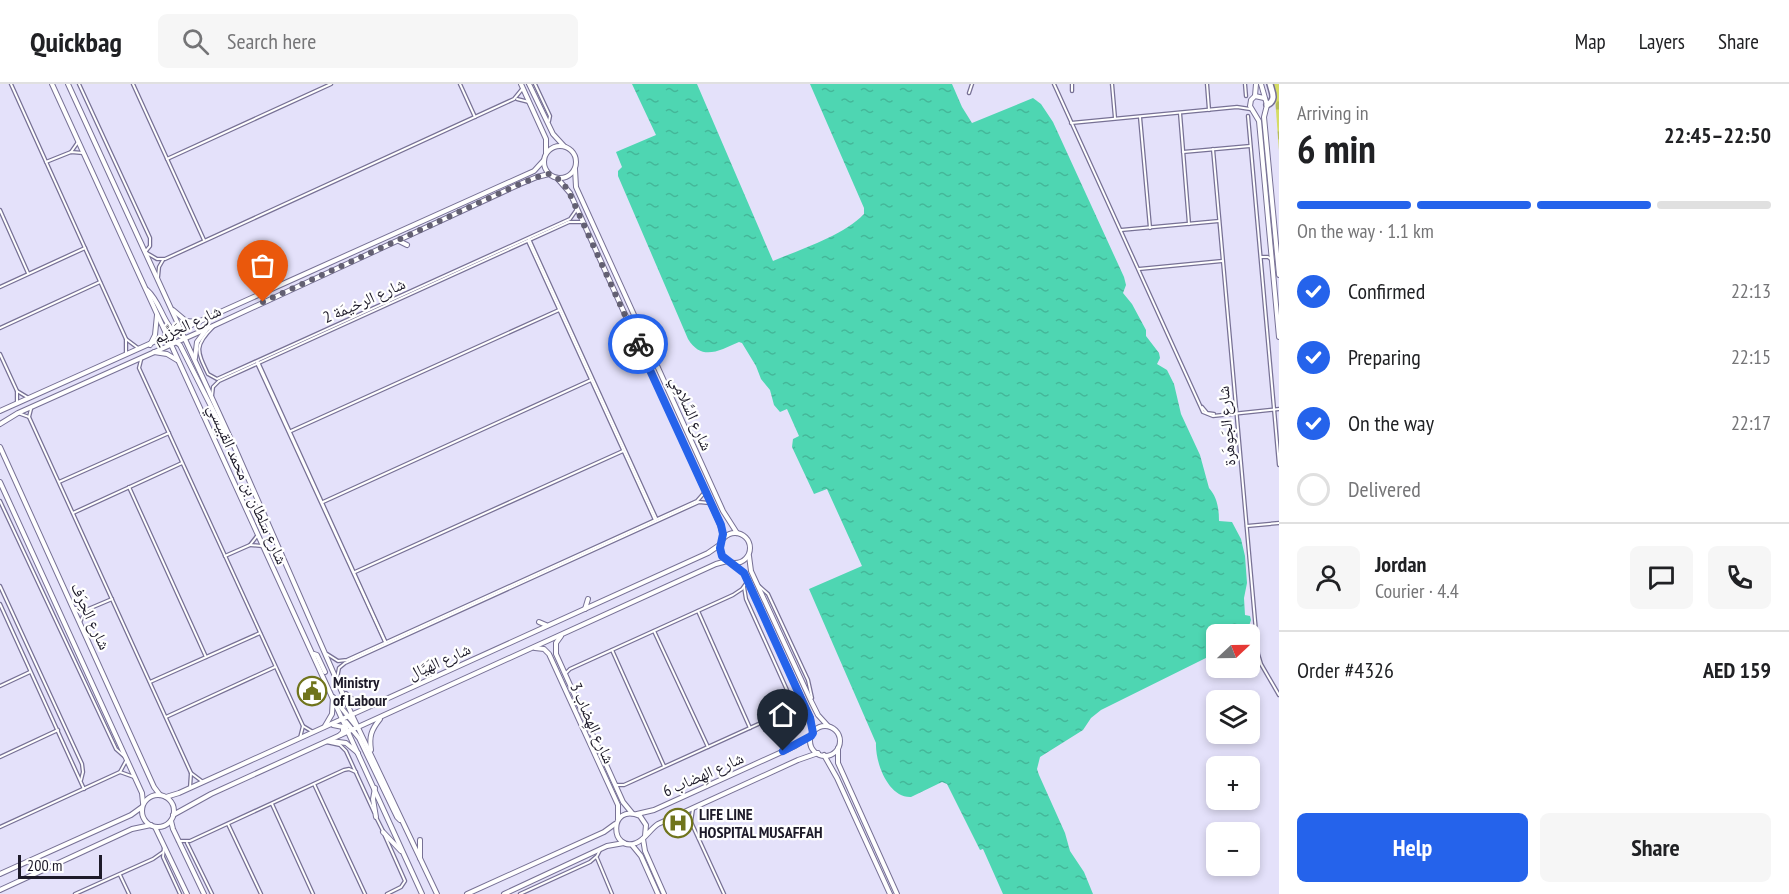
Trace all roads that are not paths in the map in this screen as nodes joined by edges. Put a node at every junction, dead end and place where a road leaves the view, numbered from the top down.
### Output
1 (11, 84) edge
2 (52, 84) edge
3 (68, 84) edge
4 (79, 84) edge
5 (133, 84) edge
6 (331, 84) edge
7 (460, 84) edge
8 (529, 84) edge
9 (535, 84) edge
10 (972, 84) edge
11 (1054, 84) edge
12 (1072, 84) edge
13 (1112, 84) edge
14 (1207, 84) edge
15 (1245, 84) edge
16 (1256, 84) edge
17 (1261, 84) edge
18 (1270, 84) edge
19 (522, 86) edge
20 (1072, 91) dead end
21 (969, 93) dead end
22 (1246, 96) dead end
23 (1255, 96) junction
24 (1264, 98) junction
25 (514, 99) junction
26 (1251, 100) junction
27 (530, 103) junction
28 (1240, 107) junction
29 (1266, 108) junction
30 (1251, 109) junction
31 (1209, 110) junction
32 (1180, 113) junction
33 (1256, 113) junction
34 (1140, 116) junction
35 (1248, 116) dead end
36 (475, 117) junction
37 (1115, 118) junction
38 (547, 123) junction
39 (1071, 123) junction
40 (78, 141) junction
41 (1250, 146) junction
42 (564, 147) junction
43 (1213, 149) junction
44 (71, 152) junction
45 (1183, 152) junction
46 (83, 153) junction
47 (545, 158) junction
48 (167, 159) junction
49 (46, 162) junction
50 (575, 169) junction
51 (549, 174) junction
52 (557, 178) junction
53 (577, 209) junction
54 (0, 210) edge
55 (1220, 221) junction
56 (583, 222) junction
57 (1189, 224) junction
58 (1150, 228) junction
59 (1121, 230) junction
60 (528, 239) junction
61 (204, 241) junction
62 (398, 241) junction
63 (407, 245) dead end
64 (85, 248) junction
65 (145, 252) junction
66 (1271, 252) junction
67 (1261, 257) junction
68 (1267, 257) junction
69 (165, 259) junction
70 (1272, 260) junction
71 (1223, 261) junction
72 (1139, 269) junction
73 (29, 274) junction
74 (1279, 275) edge
75 (158, 281) junction
76 (100, 282) junction
77 (0, 287) edge
78 (423, 287) junction
79 (146, 288) junction
80 (169, 305) junction
81 (560, 309) junction
82 (158, 314) junction
83 (201, 322) junction
84 (215, 325) junction
85 (0, 328) edge
86 (207, 328) junction
87 (181, 330) junction
88 (175, 333) junction
89 (168, 337) junction
90 (184, 337) junction
91 (1279, 337) edge
92 (126, 339) junction
93 (174, 342) junction
94 (150, 345) junction
95 (139, 350) junction
96 (153, 352) junction
97 (0, 354) edge
98 (126, 355) junction
99 (142, 357) junction
100 (179, 360) junction
101 (195, 362) junction
102 (258, 362) junction
103 (129, 363) junction
104 (139, 368) junction
105 (592, 380) junction
106 (17, 391) junction
107 (212, 396) junction
108 (30, 398) junction
109 (16, 405) junction
110 (33, 407) junction
111 (1279, 409) edge
112 (1274, 410) junction
113 (0, 411) edge
114 (18, 413) junction
115 (1238, 413) junction
116 (29, 417) junction
117 (0, 424) edge
118 (290, 432) junction
119 (169, 433) junction
120 (234, 446) junction
121 (0, 447) edge
122 (624, 450) junction
123 (183, 463) junction
124 (1279, 465) edge
125 (0, 482) edge
126 (59, 482) junction
127 (129, 487) junction
128 (705, 490) junction
129 (0, 501) edge
130 (322, 503) junction
131 (712, 505) junction
132 (73, 513) junction
133 (16, 516) junction
134 (656, 520) junction
135 (1279, 523) edge
136 (12, 526) junction
137 (1247, 526) junction
138 (737, 533) junction
139 (258, 534) junction
140 (721, 543) junction
141 (250, 545) junction
142 (263, 547) junction
143 (225, 556) junction
144 (749, 556) junction
145 (728, 561) junction
146 (734, 564) junction
147 (354, 573) junction
148 (748, 582) junction
149 (0, 586) edge
150 (744, 587) junction
151 (733, 595) junction
152 (112, 599) junction
153 (588, 599) dead end
154 (746, 599) junction
155 (0, 604) edge
156 (74, 607) junction
157 (585, 609) junction
158 (86, 610) junction
159 (698, 611) junction
160 (4, 613) junction
161 (0, 615) edge
162 (80, 622) junction
163 (539, 622) dead end
164 (547, 626) junction
165 (654, 631) junction
166 (260, 633) junction
167 (562, 635) junction
168 (386, 643) junction
169 (532, 649) junction
170 (612, 650) junction
171 (313, 653) junction
172 (327, 654) junction
173 (206, 657) junction
174 (558, 660) junction
175 (553, 662) junction
176 (275, 667) junction
177 (562, 668) junction
178 (570, 669) junction
179 (31, 672) junction
180 (565, 676) junction
181 (337, 678) junction
182 (150, 682) junction
183 (0, 686) edge
184 (342, 690) junction
185 (1279, 695) edge
186 (333, 696) junction
187 (791, 699) junction
188 (371, 706) junction
189 (799, 708) junction
190 (806, 709) junction
191 (785, 712) junction
192 (383, 716) junction
193 (166, 717) junction
194 (348, 717) junction
195 (331, 724) junction
196 (303, 726) junction
197 (828, 726) junction
198 (750, 728) junction
199 (320, 729) junction
200 (58, 730) junction
201 (354, 730) junction
202 (314, 732) junction
203 (812, 734) junction
204 (337, 737) junction
205 (299, 738) junction
206 (328, 741) junction
207 (708, 747) junction
208 (838, 748) junction
209 (818, 753) junction
210 (360, 754) junction
211 (824, 755) junction
212 (0, 757) edge
213 (372, 757) junction
214 (126, 758) junction
215 (350, 759) junction
216 (664, 766) junction
217 (344, 770) junction
218 (120, 772) junction
219 (356, 772) junction
220 (191, 773) junction
221 (135, 777) junction
222 (81, 780) junction
223 (203, 782) junction
224 (314, 784) junction
225 (614, 784) junction
226 (624, 785) junction
227 (375, 787) junction
228 (190, 788) junction
229 (84, 789) junction
230 (619, 794) junction
231 (160, 795) junction
232 (166, 797) junction
233 (272, 804) junction
234 (143, 805) junction
235 (694, 808) junction
236 (635, 814) junction
237 (678, 814) junction
238 (172, 817) junction
239 (376, 817) junction
240 (402, 822) junction
241 (617, 822) junction
242 (691, 822) junction
243 (228, 824) junction
244 (153, 826) junction
245 (0, 827) edge
246 (383, 832) junction
247 (644, 838) junction
248 (195, 839) junction
249 (420, 840) dead end
250 (178, 841) junction
251 (186, 842) junction
252 (164, 843) junction
253 (625, 843) junction
254 (631, 844) junction
255 (191, 849) junction
256 (600, 849) junction
257 (162, 852) junction
258 (405, 855) junction
259 (597, 856) junction
260 (155, 858) junction
261 (420, 859) junction
262 (165, 860) junction
263 (590, 862) junction
264 (600, 866) junction
265 (0, 874) edge
266 (120, 874) junction
267 (0, 890) edge
268 (437, 893) edge
269 (470, 893) edge
270 (77, 894) edge
271 (129, 894) edge
272 (180, 894) edge
273 (187, 894) edge
274 (204, 894) edge
275 (212, 894) edge
276 (261, 894) edge
277 (313, 894) edge
278 (365, 894) edge
279 (387, 894) edge
280 (422, 894) edge
281 (504, 894) edge
282 (520, 894) edge
283 (612, 894) edge
284 (658, 894) edge
285 (664, 894) edge
286 (724, 894) edge
287 (890, 894) edge
288 (897, 894) edge

1 - 49 street
2 - 40 street, شارع سلطان بن محمد القبيسي
3 - 65 street, شارع سلطان بن محمد القبيسي
4 - 65 street
5 - 48 street
6 - 48 street
7 - 36 street
8 - 38 street
9 - 38 street
10 - 21 street
11 - 39 street
12 - 20 street
13 - 37 street
14 - 31 street
15 - 22 street
16 - 23 street
17 - 24 street
18 - 29 highway
19 - 25 street
19 - 27 street
23 - 24 street
23 - 26 street
24 - 29 street
25 - 27 street
25 - 36 street
26 - 28 street
26 - 30 street
27 - 47 street
28 - 30 street
28 - 31 street
29 - 33 street
29 - 74 street
30 - 33 street
31 - 32 street
32 - 34 street
32 - 45 street
33 - 66 street
34 - 37 street
34 - 58 street
35 - 41 street
36 - 61 street
37 - 39 street
38 - 42 street
39 - 59 street
40 - 44 street
40 - 46 street, شارع سلطان بن محمد القبيسي
41 - 43 street
41 - 67 street
42 - 47 street
42 - 50 street
43 - 45 street
43 - 55 street, شارع الجَوهَرة
44 - 46 street
44 - 49 street
45 - 57 street
46 - 79 street, شارع سلطان بن محمد القبيسي
47 - 51 street
47 - 83 street, شارع الجَزِّيم
48 - 61 street
49 - 64 street
50 - 52 street
50 - 138 street, شارع السَّلامِي
51 - 52 street
51 - 62 street, شارع الجَزِّيم
52 - 53 street, شارع السَّلامِي
53 - 56 street, شارع السَّلامِي
53 - 60 street
54 - 73 street
55 - 57 street
55 - 71 street, شارع الجَوهَرة
56 - 60 street, شارع الرخيمَة 2
56 - 128 street, شارع السَّلامِي
57 - 58 street
58 - 59 street
59 - 72 street
60 - 78 street, شارع الرخيمَة 2
60 - 81 street
61 - 69 street
62 - 63 street
62 - 84 street, شارع الجَزِّيم
64 - 73 street
64 - 76 street
65 - 69 street
65 - 75 street, شارع سلطان بن محمد القبيسي
66 - 68 street
66 - 70 street
67 - 68 street
67 - 112 street
68 - 70 street
69 - 75 street
70 - 91 street
71 - 72 street
71 - 115 street, شارع الجَوهَرة
72 - 115 street
73 - 77 street
75 - 80 street, شارع سلطان بن محمد القبيسي
76 - 85 street
76 - 92 street
78 - 102 street, شارع الرخيمَة 2
78 - 102 street, شارع الرخيمَة 2
79 - 82 street, شارع سلطان بن محمد القبيسي
79 - 88 street
80 - 83 street
80 - 87 street, شارع سلطان بن محمد القبيسي
81 - 105 street
81 - 118 street
82 - 89 street, شارع سلطان بن محمد القبيسي
82 - 94 street
83 - 87 street, شارع الجَزِّيم
84 - 86 street, شارع الجَزِّيم
84 - 102 street, شارع الرخيمَة 2
86 - 90 street, شارع الجَزِّيم
86 - 101 street
87 - 88 street, شارع الجَزِّيم
87 - 90 street, شارع سلطان بن محمد القبيسي
88 - 89 street, شارع الجَزِّيم
88 - 90 street
89 - 93 street, شارع سلطان بن محمد القبيسي
89 - 94 street, شارع الجَزِّيم
90 - 93 street, شارع الجَزِّيم
90 - 101 street, شارع سلطان بن محمد القبيسي
92 - 95 street
92 - 98 street
93 - 96 street, شارع الجَزِّيم
93 - 100 street, شارع سلطان بن محمد القبيسي
93 - 120 street
94 - 95 street, شارع الجَزِّيم
95 - 98 street, شارع الجَزِّيم
96 - 99 street, شارع الجَزِّيم
96 - 100 street
97 - 106 street
98 - 108 street, شارع الجَزِّيم
99 - 103 street, شارع الجَزِّيم
99 - 104 street
100 - 139 street, شارع سلطان بن محمد القبيسي
101 - 107 street, شارع سلطان بن محمد القبيسي
102 - 107 street, شارع الرخيمَة 2
102 - 118 street
103 - 104 street
103 - 110 street, شارع الجَزِّيم
104 - 119 street
105 - 122 street
105 - 130 street
106 - 108 street
106 - 109 street
107 - 120 street, شارع سلطان بن محمد القبيسي
108 - 109 street, شارع الجَزِّيم
109 - 113 street, شارع الجَزِّيم
110 - 114 street, شارع الجَزِّيم
110 - 116 street
111 - 112 street
112 - 115 street
112 - 124 street
114 - 116 street
114 - 117 street, شارع الجَزِّيم
115 - 137 street, شارع الجَوهَرة
116 - 126 street
118 - 130 street
119 - 123 street
119 - 126 street
120 - 172 street, شارع سلطان بن محمد القبيسي
121 - 156 street, شارع الحِرَف
122 - 134 street
122 - 147 street
123 - 127 street
123 - 143 street
125 - 133 street, شارع الحِرَف
126 - 132 street
127 - 132 street
127 - 173 street
128 - 131 street, شارع السَّلامِي
128 - 134 street
129 - 136 street
130 - 147 street
131 - 134 street
131 - 140 street, شارع السَّلامِي
132 - 152 street
133 - 136 street
133 - 214 street, شارع الحِرَف
134 - 168 street
134 - 168 street
135 - 137 street
136 - 214 street
137 - 185 street, شارع الجَوهَرة
138 - 140 street
138 - 144 street
139 - 141 street
139 - 142 street, شارع سلطان بن محمد القبيسي
140 - 145 street
140 - 157 street, شارع الهَيَّال
141 - 142 street
141 - 143 street
142 - 171 street, شارع سلطان بن محمد القبيسي
143 - 166 street
144 - 146 street
144 - 197 street
145 - 146 street
145 - 167 street, شارع الهَيَّال
146 - 148 street
147 - 168 street
148 - 150 street
148 - 190 street
149 - 222 street
150 - 151 street
150 - 154 street
151 - 154 street
151 - 159 street
152 - 158 street
152 - 182 street
153 - 157 street
154 - 187 street
155 - 160 street
156 - 158 street
156 - 162 street, شارع الحِرَف
157 - 164 street, شارع الهَيَّال
158 - 162 street
159 - 165 street
159 - 198 street
160 - 161 street
160 - 179 street
162 - 231 street, شارع الحِرَف
163 - 164 street
164 - 188 street, شارع الهَيَّال
165 - 170 street
165 - 207 street
166 - 173 street
166 - 176 street
167 - 169 street, شارع الهَيَّال
167 - 174 street
168 - 172 street
168 - 181 street
169 - 175 street
169 - 192 street, شارع الهَيَّال
170 - 178 street
170 - 216 street
171 - 186 street, شارع سلطان بن محمد القبيسي
171 - 194 street
172 - 181 street, شارع سلطان بن محمد القبيسي
173 - 182 street
174 - 175 street
174 - 177 street, شارع الهِضاب 3
175 - 241 street, شارع الهِضاب 3
176 - 193 street
176 - 196 street
177 - 178 street
177 - 180 street, شارع الهِضاب 3
178 - 180 street
179 - 183 street
179 - 200 street
180 - 225 street, شارع الهِضاب 3
181 - 184 street, شارع سلطان بن محمد القبيسي
182 - 193 street
184 - 188 street
184 - 194 street, شارع سلطان بن محمد القبيسي
186 - 194 street, شارع سلطان بن محمد القبيسي
186 - 199 street
187 - 189 street
187 - 191 street
188 - 194 street, شارع الهَيَّال
189 - 190 street
189 - 191 street
190 - 203 street
191 - 198 street
192 - 201 street, شارع الهَيَّال
192 - 213 street
193 - 220 street
194 - 195 street, شارع الهَيَّال
194 - 201 street, شارع سلطان بن محمد القبيسي
194 - 201 street, شارع سلطان بن محمد القبيسي
195 - 199 street, شارع الهَيَّال
195 - 204 street
196 - 202 street
196 - 205 street
197 - 203 street
197 - 208 street
198 - 207 street
199 - 202 street, شارع الهَيَّال
200 - 212 street
200 - 222 street
201 - 204 street, شارع الهَيَّال
201 - 210 street, شارع سلطان بن محمد القبيسي
201 - 213 street, شارع سلطان بن محمد القبيسي
201 - 240 street
202 - 205 street, شارع الهَيَّال
203 - 209 street
203 - 236 street, شارع الهِضاب 6
204 - 206 street, شارع الهَيَّال
205 - 223 street, شارع الهَيَّال
206 - 210 street
206 - 215 street
206 - 238 street, شارع الهَيَّال
207 - 216 street
208 - 211 street
208 - 288 street
209 - 211 street
209 - 235 street, شارع الهِضاب 6
210 - 227 street, شارع سلطان بن محمد القبيسي
211 - 287 street
213 - 240 street, شارع سلطان بن محمد القبيسي
214 - 218 street
214 - 221 street, شارع الحِرَف
215 - 217 street
215 - 219 street
216 - 226 street
217 - 219 street
217 - 224 street
218 - 221 street
218 - 229 street
219 - 239 street
220 - 223 street
220 - 228 street
221 - 234 street, شارع الحِرَف
222 - 229 street
223 - 228 street, شارع الهَيَّال
224 - 233 street
224 - 278 street
225 - 226 street
225 - 230 street, شارع الهِضاب 3
226 - 230 street
227 - 239 street
227 - 258 street, شارع سلطان بن محمد القبيسي
228 - 232 street, شارع الهَيَّال
229 - 245 street
230 - 236 street, شارع الهِضاب 3
231 - 232 street
231 - 234 street
232 - 238 street
233 - 243 street
233 - 277 street
234 - 244 street
234 - 265 street
235 - 237 street, شارع الهِضاب 6
235 - 242 street
236 - 241 street
236 - 247 street
237 - 242 street
237 - 247 street, شارع الهِضاب 6
238 - 244 street
238 - 250 street
239 - 246 street
240 - 261 street, شارع سلطان بن محمد القبيسي
241 - 253 street
241 - 269 street
242 - 286 street
243 - 248 street
243 - 276 street
244 - 252 street
244 - 267 street
246 - 258 street
246 - 279 street
247 - 254 street
247 - 285 street
248 - 251 street
248 - 255 street
249 - 261 street
250 - 251 street
250 - 274 street
251 - 255 street
252 - 257 street
252 - 273 street
253 - 254 street
253 - 256 street
254 - 284 street
255 - 275 street
256 - 259 street
256 - 281 street
257 - 260 street
257 - 262 street
258 - 280 street, شارع سلطان بن محمد القبيسي
259 - 263 street
259 - 264 street
260 - 262 street
260 - 266 street
261 - 268 street, شارع سلطان بن محمد القبيسي
262 - 272 street
263 - 264 street
263 - 282 street
264 - 283 street
266 - 270 street
266 - 271 street

